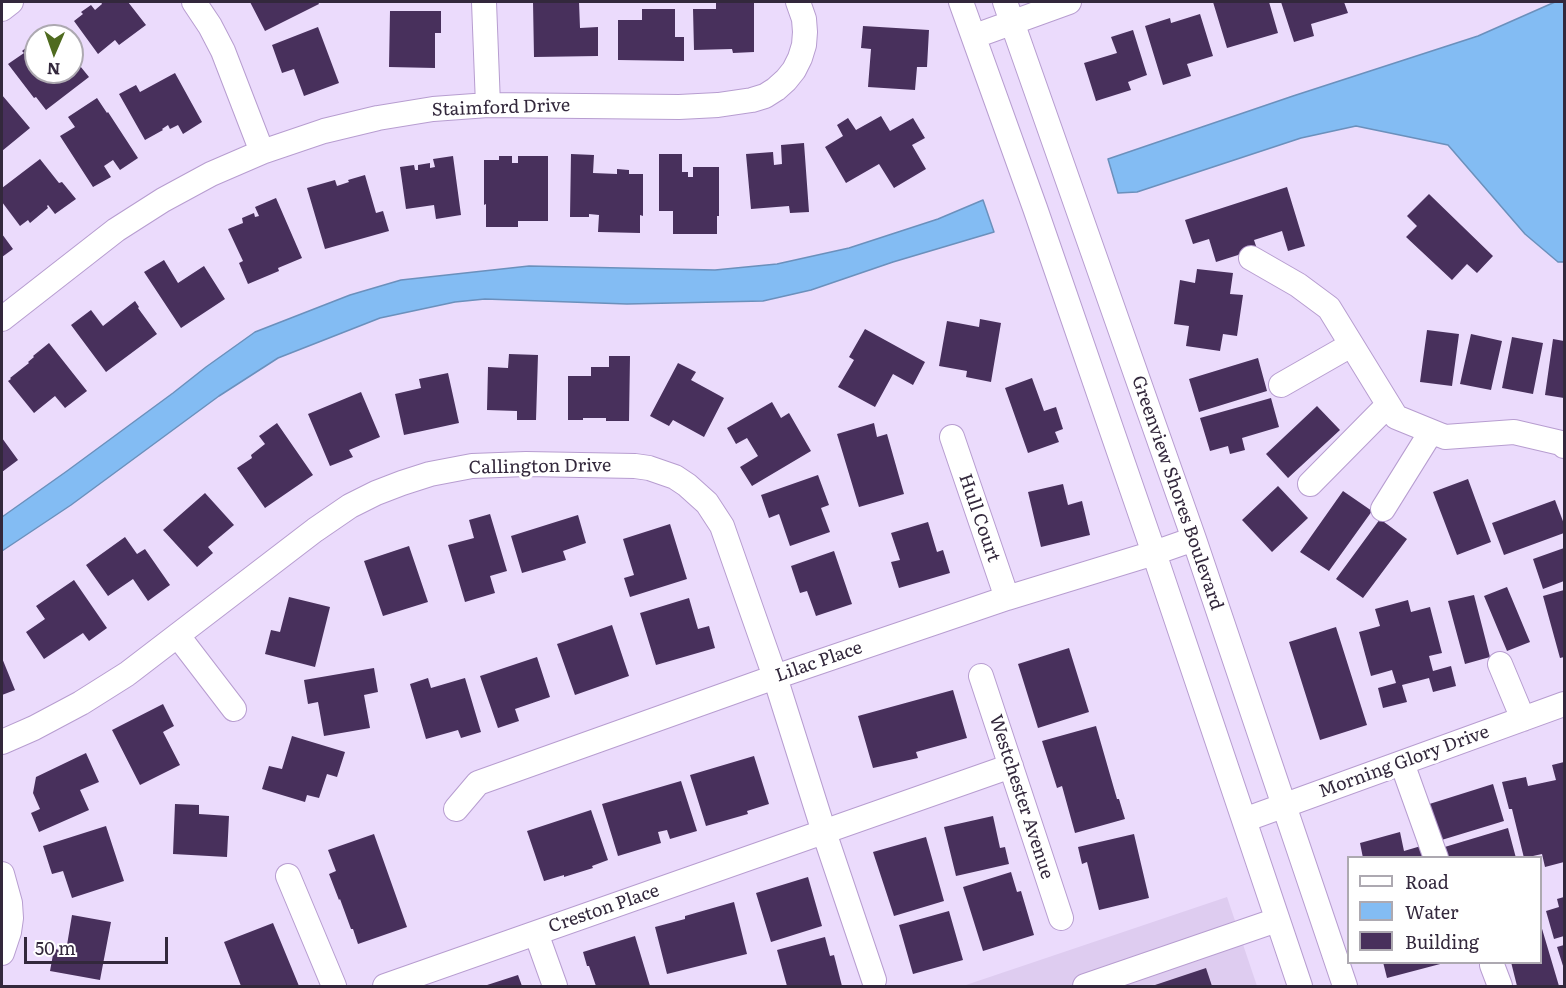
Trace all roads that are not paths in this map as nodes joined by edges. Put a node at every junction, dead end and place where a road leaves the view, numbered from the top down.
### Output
1 (10, 2) edge
2 (194, 2) edge
3 (484, 2) edge
4 (798, 2) edge
5 (961, 2) edge
6 (1069, 2) edge
7 (2, 9) edge
8 (1009, 12) edge
9 (975, 36) junction
10 (488, 105) junction
11 (262, 152) junction
12 (1251, 258) dead end
13 (2, 319) edge
14 (1349, 341) junction
15 (1281, 385) dead end
16 (1388, 405) junction
17 (1431, 432) junction
18 (952, 437) dead end
19 (1564, 446) edge
20 (1310, 484) dead end
21 (1383, 509) dead end
22 (1194, 538) junction
23 (1154, 553) junction
24 (1007, 598) junction
25 (178, 636) junction
26 (1500, 664) dead end
27 (981, 676) dead end
28 (775, 677) junction
29 (1564, 704) edge
30 (234, 710) dead end
31 (1523, 719) junction
32 (2, 742) edge
33 (1402, 763) junction
34 (1011, 766) junction
35 (1284, 806) junction
36 (456, 809) dead end
37 (1244, 820) junction
38 (824, 832) junction
39 (1435, 856) edge
40 (2, 874) edge
41 (288, 876) dead end
42 (1061, 918) dead end
43 (1277, 920) junction
44 (536, 933) junction
45 (2, 953) edge
46 (874, 980) dead end
47 (334, 987) edge
48 (385, 987) edge
49 (555, 987) edge
50 (1085, 987) edge
51 (1300, 987) edge
52 (1344, 987) edge

1 - 7 street
2 - 11 street
3 - 10 street
4 - 10 street, Staimford Drive
5 - 9 street
6 - 8 street
8 - 9 street
8 - 22 street, Greenview Shores Boulevard
9 - 23 street
10 - 11 street, Staimford Drive
11 - 13 street, Staimford Drive
12 - 14 street
14 - 15 street
14 - 16 street
16 - 17 street
16 - 20 street
17 - 19 street
17 - 21 street
18 - 24 street, Hull Court
22 - 23 street, Lilac Place
22 - 35 street, Greenview Shores Boulevard
23 - 24 street, Lilac Place
23 - 37 street
24 - 28 street, Lilac Place
25 - 28 street, Callington Drive
25 - 30 street
25 - 32 street, Callington Drive
26 - 31 street
27 - 34 street, Westchester Avenue
28 - 36 street, Lilac Place
28 - 38 street
29 - 31 street, Morning Glory Drive
31 - 33 street, Morning Glory Drive
33 - 35 street, Morning Glory Drive
33 - 39 street
34 - 38 street, Creston Place
34 - 42 street, Westchester Avenue
35 - 37 street, Morning Glory Drive
35 - 52 street, Greenview Shores Boulevard
37 - 43 street
38 - 44 street, Creston Place
38 - 46 street
40 - 45 street
41 - 47 street
43 - 50 street
43 - 51 street
44 - 48 street, Creston Place
44 - 49 street

